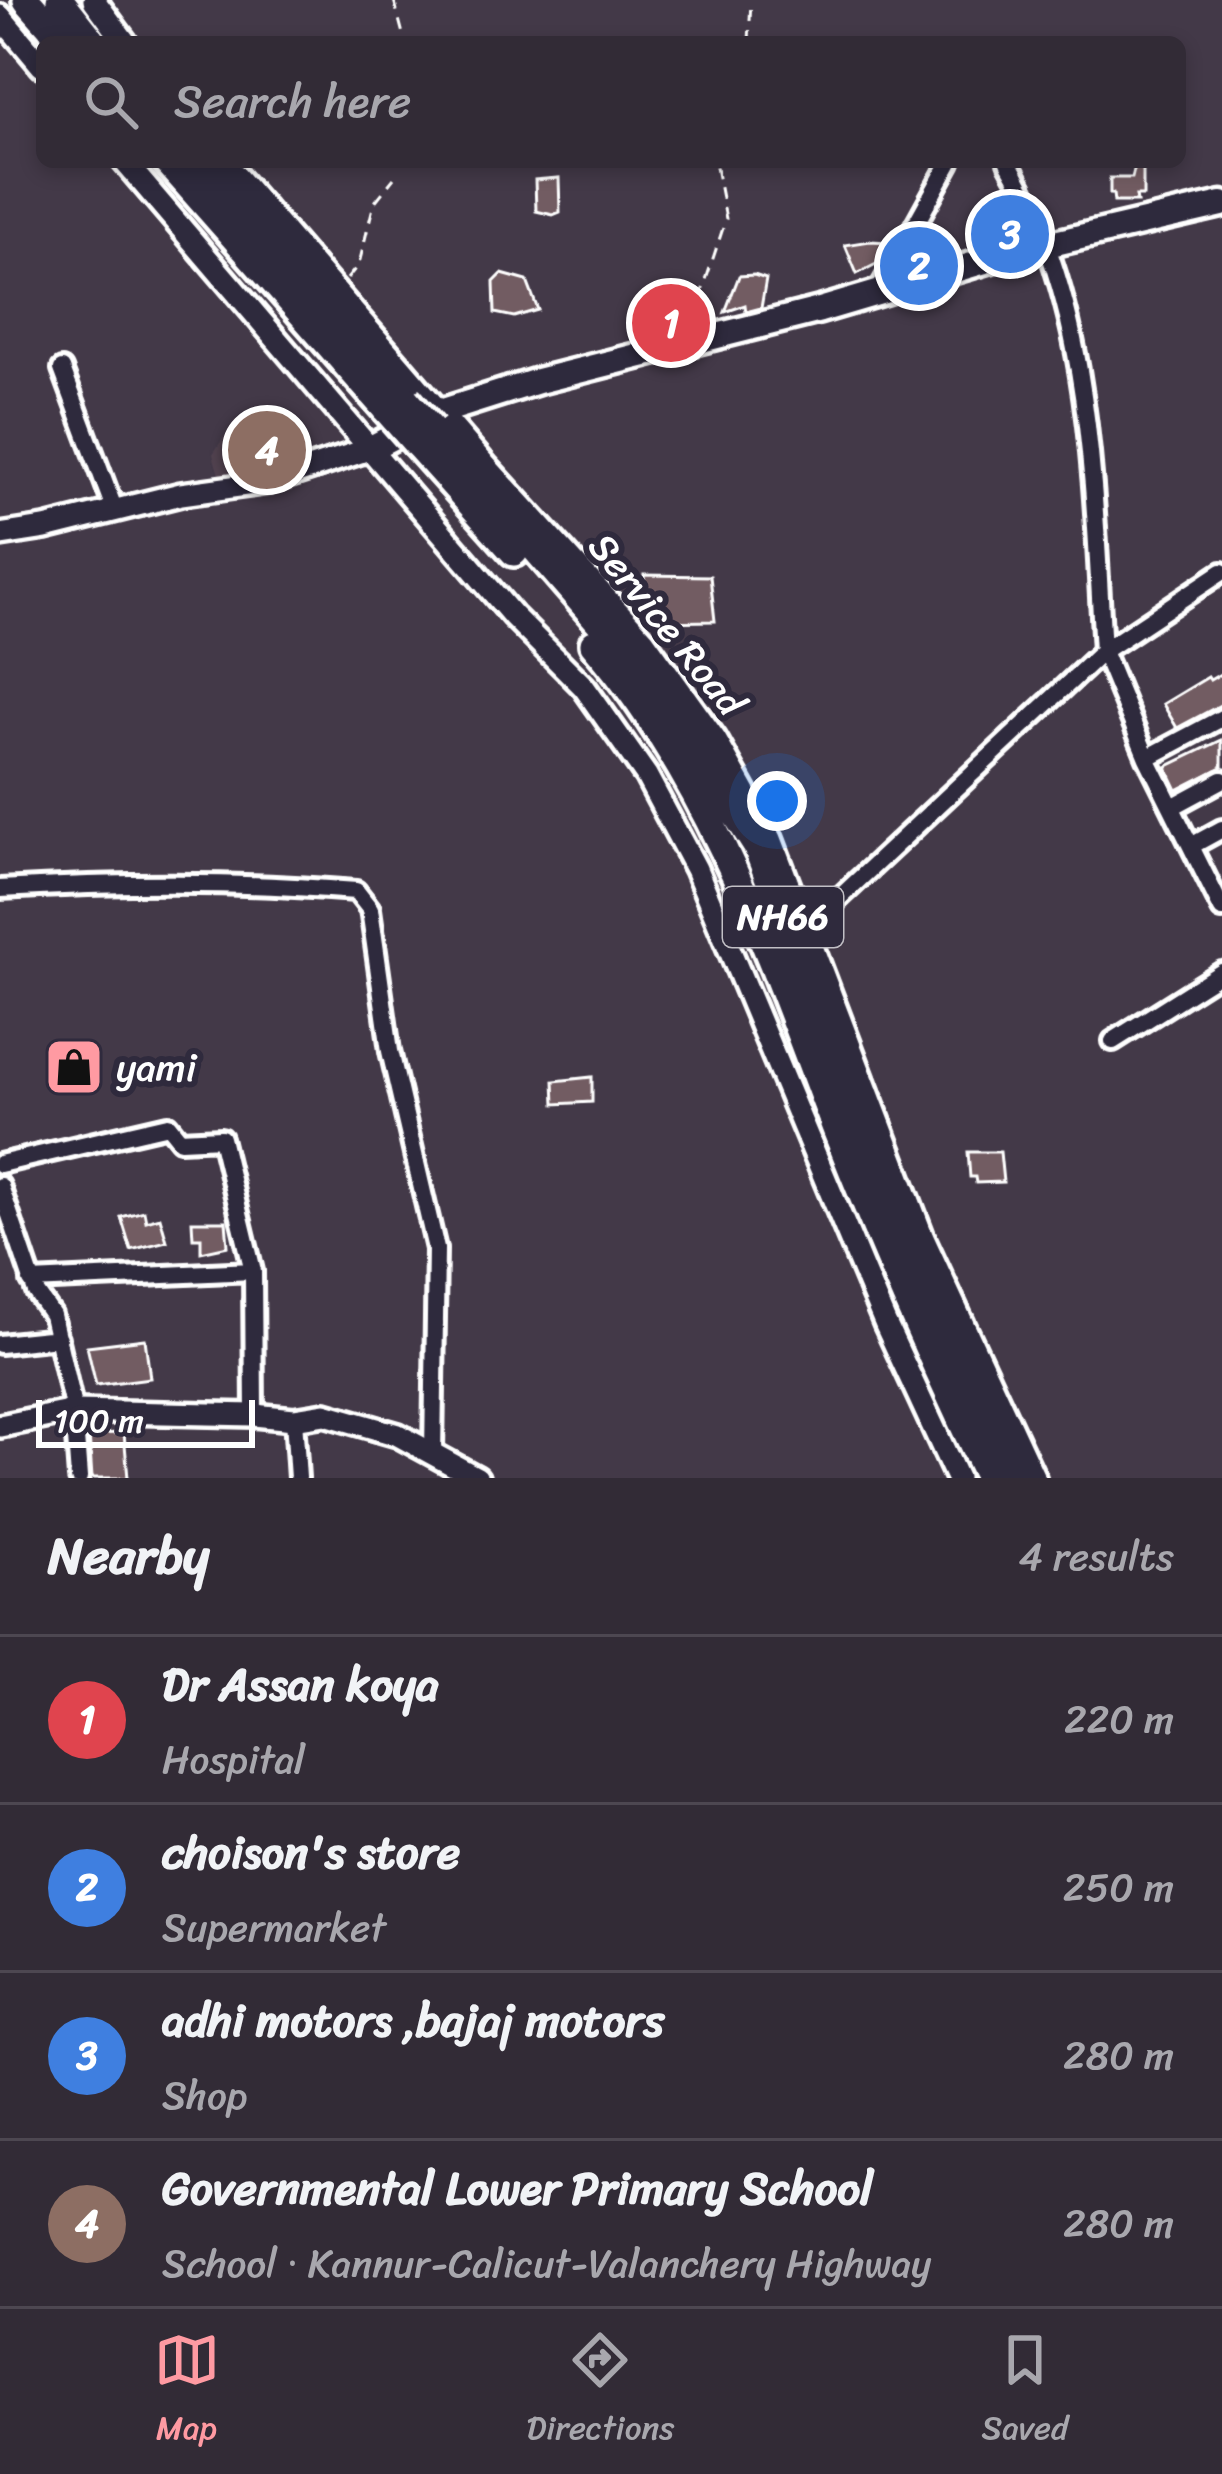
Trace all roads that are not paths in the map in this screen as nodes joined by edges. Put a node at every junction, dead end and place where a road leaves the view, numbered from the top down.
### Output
1 (27, 0) edge
2 (60, 0) edge
3 (94, 0) edge
4 (0, 16) edge
5 (59, 36) edge
6 (88, 36) edge
7 (121, 36) edge
8 (36, 59) edge
9 (130, 168) edge
10 (174, 168) edge
11 (203, 168) edge
12 (229, 168) edge
13 (947, 168) edge
14 (1012, 168) edge
15 (1222, 204) edge
16 (1044, 246) junction
17 (878, 294) junction
18 (62, 368) dead end
19 (396, 404) junction
20 (429, 428) junction
21 (369, 449) junction
22 (115, 512) junction
23 (0, 536) edge
24 (1222, 572) edge
25 (1103, 651) junction
26 (1222, 718) edge
27 (1147, 758) junction
28 (1222, 780) edge
29 (1172, 807) junction
30 (1222, 830) edge
31 (1192, 846) junction
32 (0, 889) edge
33 (1219, 898) edge
34 (806, 929) junction
35 (1222, 972) edge
36 (1113, 1041) dead end
37 (0, 1164) edge
38 (0, 1186) edge
39 (254, 1271) junction
40 (32, 1281) junction
41 (58, 1338) junction
42 (0, 1344) edge
43 (74, 1411) junction
44 (254, 1415) junction
45 (294, 1419) junction
46 (0, 1426) edge
47 (433, 1454) junction
48 (79, 1478) edge
49 (298, 1478) edge
50 (478, 1478) edge
51 (958, 1478) edge
52 (989, 1478) edge
53 (1014, 1478) edge
54 (1034, 1478) edge

1 - 5 highway
2 - 6 highway
3 - 7 street
4 - 8 street
9 - 21 street
10 - 19 highway, NH66
11 - 19 highway, NH66
12 - 20 street, Service Road
13 - 17 street
14 - 16 street
15 - 16 main road
16 - 17 main road
16 - 25 street
17 - 20 main road
18 - 22 street
19 - 20 highway, NH66, bridge
20 - 21 main road
20 - 34 street, Service Road
20 - 52 highway, NH66
20 - 53 highway, NH66
21 - 22 street
21 - 51 street
22 - 23 street
24 - 25 street
25 - 27 street
25 - 34 street
26 - 27 street
27 - 29 street
28 - 29 street
29 - 31 street
30 - 31 street
31 - 33 street
32 - 47 street
34 - 54 street, Service Road
35 - 36 street
37 - 39 street
38 - 40 street
39 - 40 street
39 - 44 street
40 - 41 street
41 - 42 street
41 - 43 street
43 - 44 street
43 - 46 street
43 - 48 street
44 - 45 street
45 - 47 street
45 - 49 street
47 - 50 street

